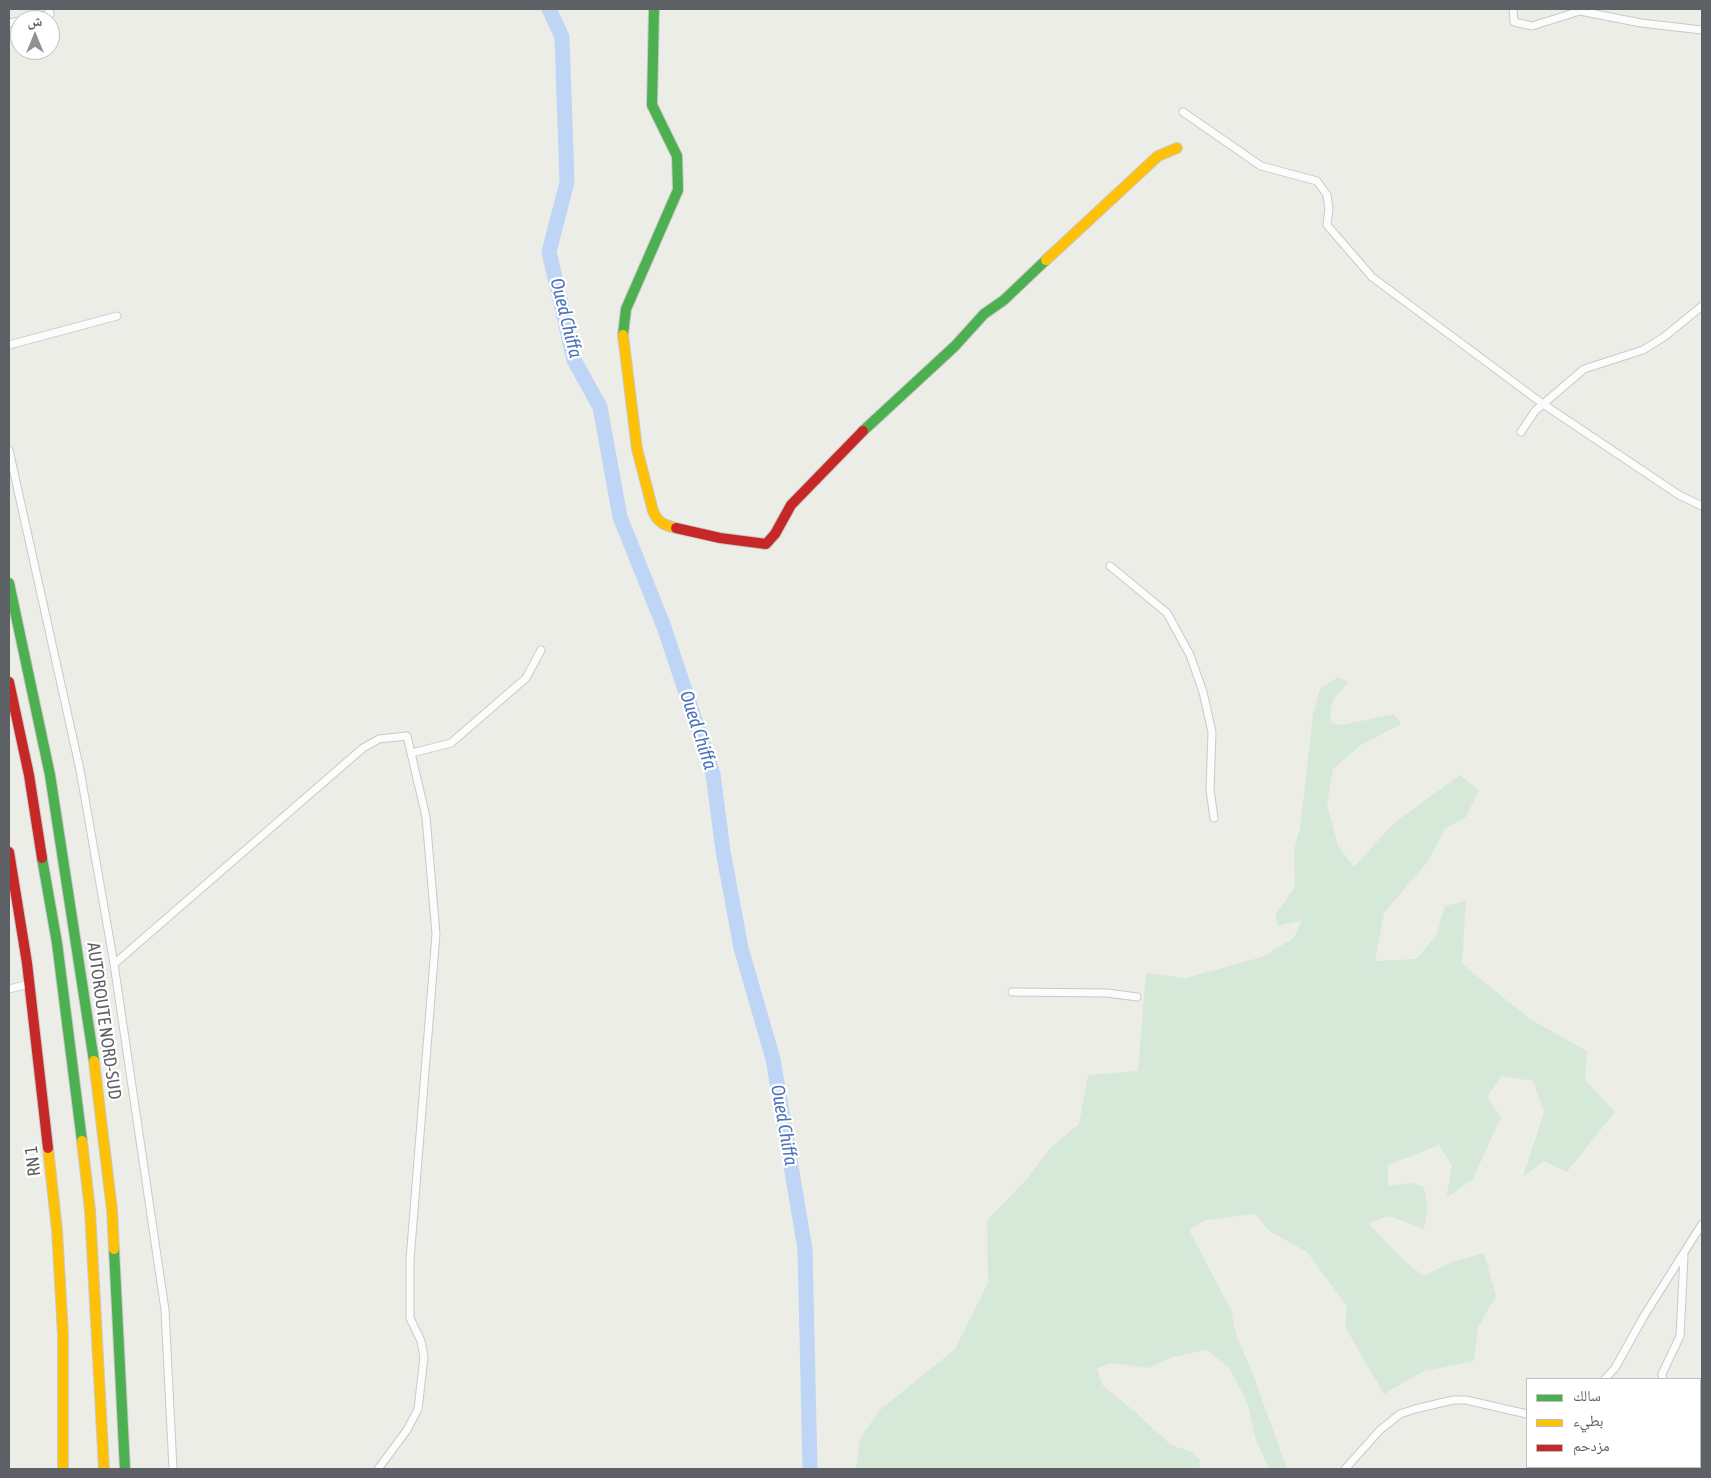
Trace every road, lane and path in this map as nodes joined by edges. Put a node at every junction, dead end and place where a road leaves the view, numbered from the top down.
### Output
1 (654, 9) edge
2 (1513, 9) edge
3 (1702, 30) edge
4 (1183, 112) dead end
5 (1177, 148) dead end
6 (1702, 306) edge
7 (117, 316) dead end
8 (9, 345) edge
9 (1543, 404) junction
10 (1521, 432) dead end
11 (9, 450) edge
12 (1702, 506) edge
13 (1110, 566) dead end
14 (9, 583) edge
15 (541, 650) dead end
16 (9, 682) edge
17 (412, 753) junction
18 (1214, 818) dead end
19 (9, 852) edge
20 (114, 964) junction
21 (29, 984) junction
22 (9, 989) edge
23 (1012, 992) dead end
24 (1137, 997) dead end
25 (1702, 1224) edge
26 (1684, 1255) junction
27 (1606, 1378) edge
28 (1663, 1378) edge
29 (1526, 1414) edge
30 (103, 1466) edge
31 (63, 1469) edge
32 (127, 1469) edge
33 (173, 1469) edge
34 (378, 1469) edge
35 (1346, 1469) edge

1 - 5 main road
2 - 3 street
4 - 9 street
6 - 9 street
7 - 8 street
9 - 10 street
9 - 12 street
11 - 20 street
13 - 18 street
14 - 32 main road, AUTOROUTE NORD-SUD
15 - 17 street
16 - 30 main road, AUTOROUTE NORD-SUD
17 - 20 street
17 - 34 street
19 - 21 main road, RN 1
20 - 33 street
21 - 22 street
21 - 31 main road, RN 1
23 - 24 street
25 - 26 street
26 - 27 street
26 - 28 street
29 - 35 street

